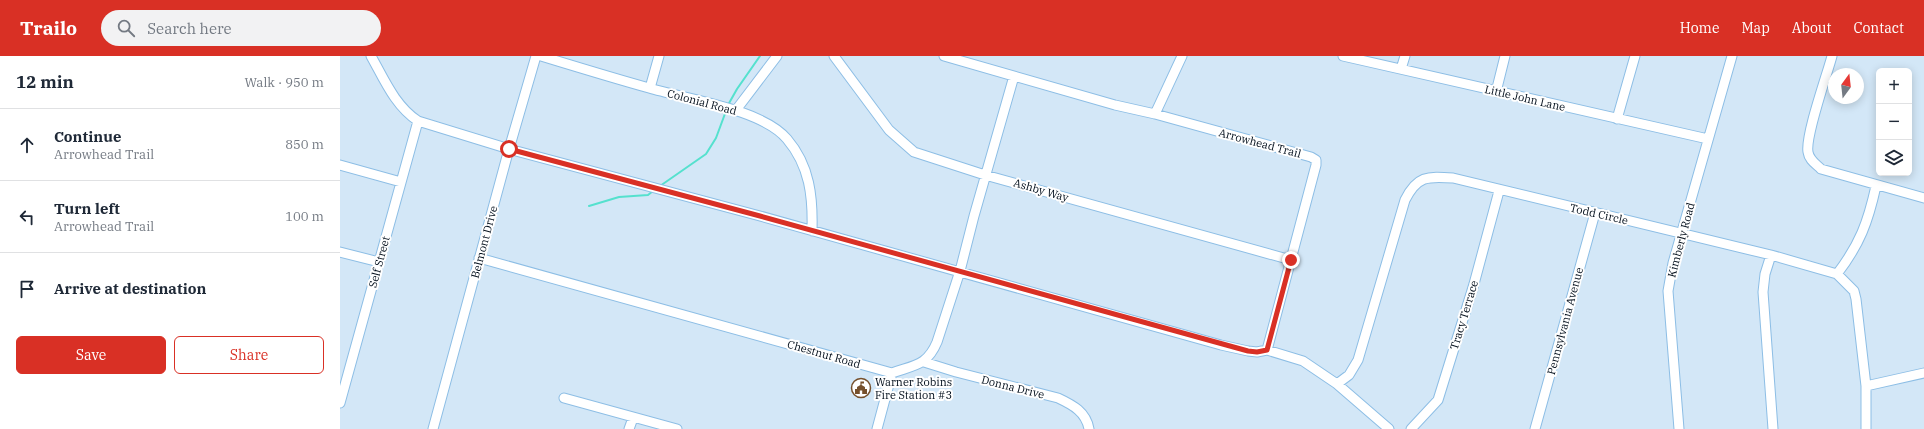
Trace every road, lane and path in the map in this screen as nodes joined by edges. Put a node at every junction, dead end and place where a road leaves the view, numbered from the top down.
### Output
1 (371, 56) edge
2 (536, 56) edge
3 (541, 56) edge
4 (660, 56) edge
5 (777, 56) edge
6 (834, 56) edge
7 (944, 56) edge
8 (1182, 56) edge
9 (1343, 56) edge
10 (1405, 56) edge
11 (1505, 56) edge
12 (1635, 56) edge
13 (1732, 56) edge
14 (1832, 56) edge
15 (1402, 69) junction
16 (1014, 76) junction
17 (650, 88) junction
18 (1496, 92) junction
19 (736, 110) junction
20 (1155, 114) junction
21 (1617, 119) junction
22 (418, 121) junction
23 (1708, 139) junction
24 (509, 149) junction
25 (340, 165) edge
26 (985, 174) junction
27 (401, 182) junction
28 (1876, 186) junction
29 (1499, 191) junction
30 (1924, 198) edge
31 (1595, 213) junction
32 (812, 231) junction
33 (1682, 233) junction
34 (340, 252) edge
35 (1771, 255) junction
36 (479, 258) junction
37 (1291, 260) junction
38 (378, 262) junction
39 (960, 271) junction
40 (1837, 274) junction
41 (1267, 350) junction
42 (924, 362) junction
43 (892, 373) junction
44 (1924, 373) edge
45 (1337, 384) junction
46 (1866, 386) junction
47 (564, 398) dead end
48 (340, 403) edge
49 (632, 418) junction
50 (434, 429) edge
51 (630, 429) edge
52 (677, 429) edge
53 (877, 429) edge
54 (1089, 429) edge
55 (1389, 429) edge
56 (1411, 429) edge
57 (1535, 429) edge
58 (1676, 429) edge
59 (1773, 429) edge
60 (1866, 429) edge

1 - 22 street
2 - 24 street, Belmont Drive
3 - 17 street, Colonial Road
4 - 17 street
5 - 19 street
6 - 26 street, Ashby Way
7 - 16 street, Arrowhead Trail
8 - 20 street
9 - 15 street, Little John Lane
10 - 15 street
11 - 18 street
12 - 21 street
13 - 23 street, Kimberly Road
14 - 28 street
15 - 18 street, Little John Lane
16 - 20 street, Arrowhead Trail
16 - 26 street
17 - 19 street, Colonial Road
18 - 21 street, Little John Lane
19 - 32 street, Colonial Road
20 - 37 street, Arrowhead Trail
21 - 23 street, Little John Lane
22 - 24 street
22 - 27 street, Self Street
23 - 33 street, Kimberly Road
24 - 32 street
24 - 36 street, Belmont Drive
25 - 27 street
26 - 37 street, Ashby Way
26 - 39 street
27 - 38 street, Self Street
28 - 30 street
28 - 40 street
29 - 31 street, Todd Circle
29 - 45 street, Todd Circle
29 - 56 street, Tracy Terrace
31 - 33 street, Todd Circle
31 - 57 street, Pennsylvania Avenue
32 - 39 street
33 - 35 street, Todd Circle
33 - 58 street, Kimberly Road
34 - 38 street
35 - 40 street, Todd Circle
35 - 59 street
36 - 43 street, Chestnut Road
36 - 50 street, Belmont Drive
37 - 41 street, Arrowhead Trail
38 - 48 street, Self Street
39 - 41 street
39 - 42 street
40 - 46 street, Todd Circle
41 - 45 street
42 - 43 street
42 - 54 street, Donna Drive
43 - 53 street
44 - 46 street
45 - 55 street
46 - 60 street, Todd Circle
47 - 49 street
49 - 51 street
49 - 52 street

